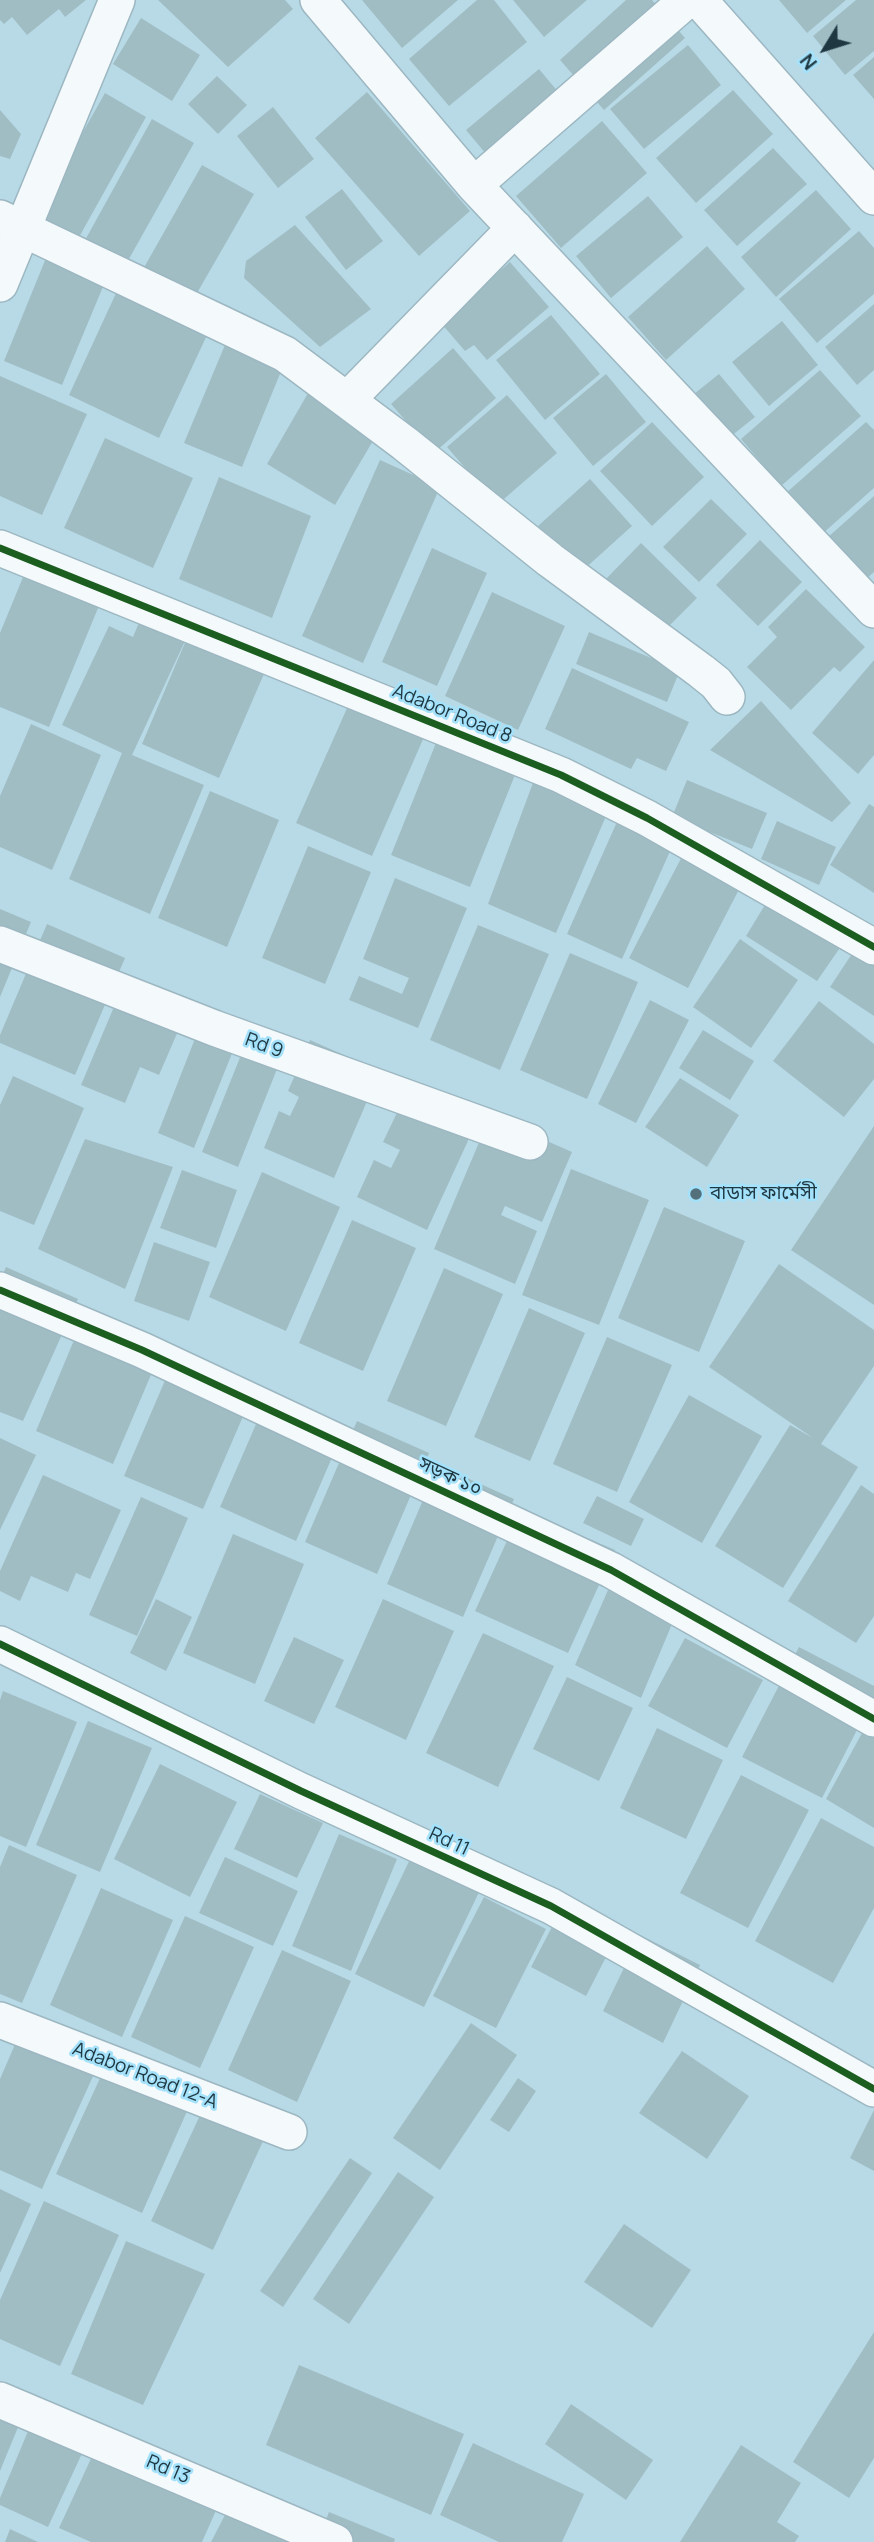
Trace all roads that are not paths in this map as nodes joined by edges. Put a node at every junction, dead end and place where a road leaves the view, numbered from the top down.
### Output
1 (117, 0) edge
2 (318, 0) edge
3 (687, 0) edge
4 (699, 0) edge
5 (474, 185) junction
6 (874, 197) edge
7 (11, 223) edge
8 (515, 229) junction
9 (0, 284) edge
10 (347, 400) junction
11 (0, 548) edge
12 (874, 610) edge
13 (727, 697) dead end
14 (0, 944) edge
15 (874, 947) edge
16 (530, 1142) dead end
17 (0, 1290) edge
18 (0, 1644) edge
19 (874, 1719) edge
20 (0, 2020) edge
21 (874, 2089) edge
22 (289, 2132) dead end
23 (0, 2400) edge
24 (335, 2542) edge

1 - 7 street
2 - 5 street
3 - 5 street
4 - 6 street
5 - 8 street
7 - 9 street
7 - 10 street
8 - 10 street
8 - 12 street
10 - 13 street
11 - 15 street, Adabor Road 8
14 - 16 street, Rd 9
17 - 19 street, সড়ক ১০
18 - 21 street, Rd 11
20 - 22 street, Adabor Road 12-A
23 - 24 street, Rd 13

